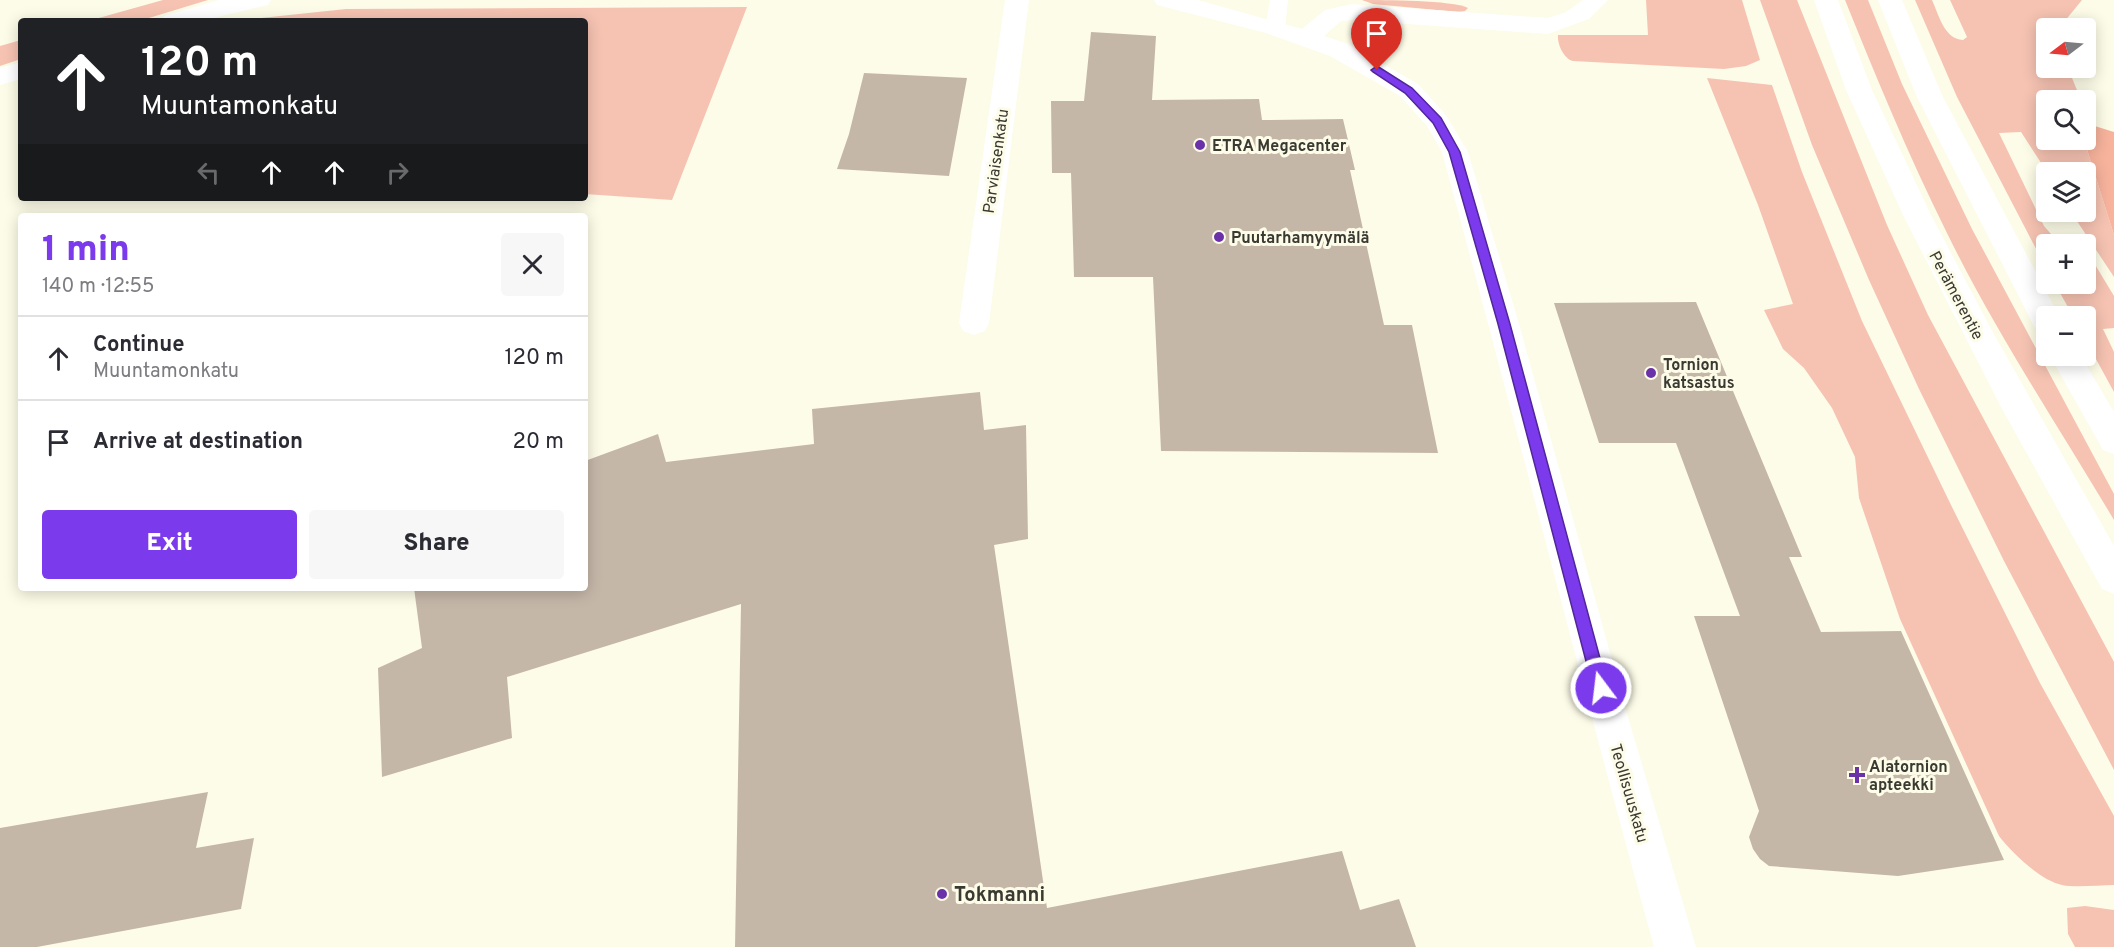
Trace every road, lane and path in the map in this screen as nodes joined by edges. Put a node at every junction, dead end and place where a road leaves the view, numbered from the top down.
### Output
1 (259, 0) edge
2 (1017, 0) edge
3 (1166, 0) edge
4 (1279, 0) edge
5 (1596, 0) edge
6 (1827, 0) edge
7 (1890, 0) edge
8 (184, 18) edge
9 (1275, 28) junction
10 (1306, 38) junction
11 (18, 71) edge
12 (0, 78) edge
13 (2038, 306) edge
14 (974, 323) dead end
15 (2071, 366) edge
16 (2114, 441) edge
17 (2114, 578) edge
18 (1675, 947) edge

1 - 8 main road
2 - 14 main road, Parviaisenkatu
3 - 9 main road, Teollisuuskatu
4 - 9 lane
5 - 10 main road
6 - 17 main road, Perämerentie
7 - 13 main road
9 - 10 main road, Teollisuuskatu
10 - 18 main road, Teollisuuskatu
11 - 12 main road
15 - 16 main road

